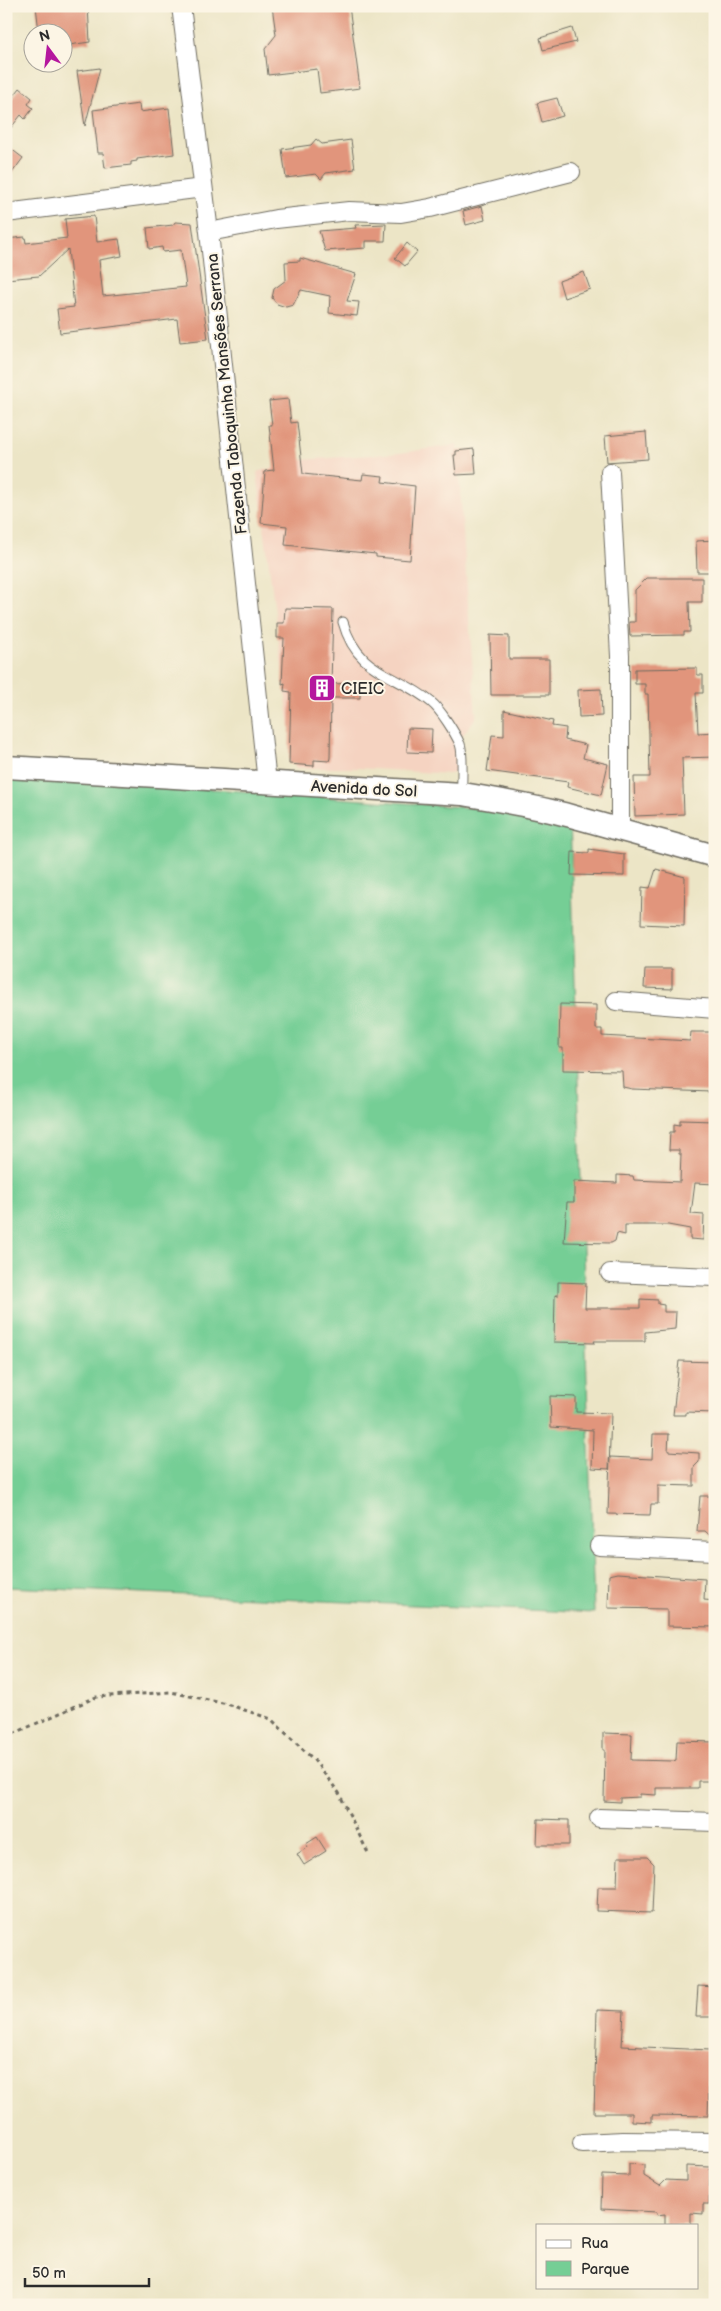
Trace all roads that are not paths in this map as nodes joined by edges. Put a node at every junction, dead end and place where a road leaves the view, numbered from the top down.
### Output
1 (181, 6) edge
2 (571, 172) dead end
3 (203, 188) junction
4 (6, 213) edge
5 (209, 232) junction
6 (610, 472) dead end
7 (343, 622) dead end
8 (6, 767) edge
9 (267, 783) junction
10 (462, 794) junction
11 (620, 831) junction
12 (715, 856) edge
13 (616, 1001) dead end
14 (715, 1009) edge
15 (610, 1273) dead end
16 (715, 1277) edge
17 (599, 1546) dead end
18 (715, 1551) edge
19 (599, 1818) dead end
20 (715, 1822) edge
21 (715, 2142) edge
22 (582, 2143) dead end

1 - 3 street, Fazenda Taboquinha Mansões Serrana
2 - 5 street
3 - 4 street
3 - 5 street, Fazenda Taboquinha Mansões Serrana
5 - 9 street, Fazenda Taboquinha Mansões Serrana
6 - 11 street
7 - 10 lane
8 - 9 street, Avenida do Sol
9 - 10 street, Avenida do Sol
10 - 11 street, Avenida do Sol
11 - 12 street, Avenida do Sol
13 - 14 street
15 - 16 street
17 - 18 street
19 - 20 street
21 - 22 street

